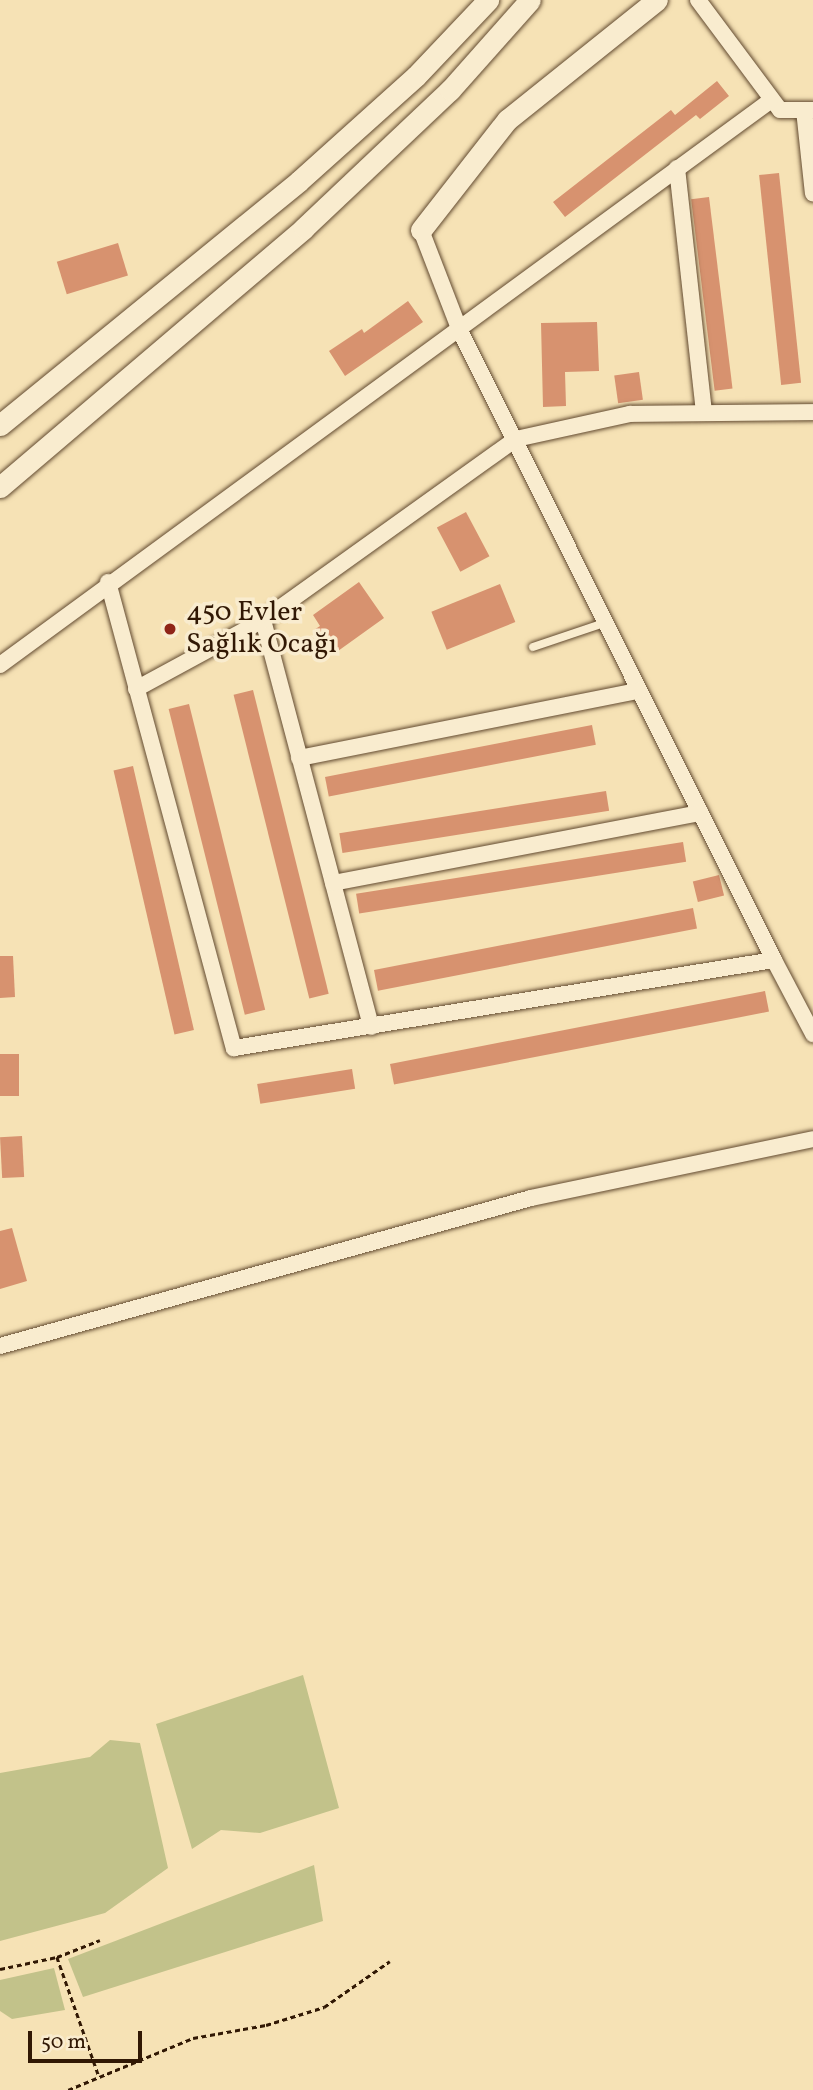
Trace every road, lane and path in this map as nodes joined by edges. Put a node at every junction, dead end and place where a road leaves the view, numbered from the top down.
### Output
1 (488, 0) edge
2 (530, 0) edge
3 (657, 0) edge
4 (698, 0) edge
5 (770, 100) junction
6 (808, 110) edge
7 (677, 168) junction
8 (813, 194) edge
9 (421, 230) joint
10 (460, 331) junction
11 (813, 412) edge
12 (704, 414) junction
13 (0, 425) edge
14 (516, 439) junction
15 (0, 487) edge
16 (108, 582) junction
17 (263, 620) junction
18 (604, 623) junction
19 (533, 647) dead end
20 (0, 665) edge
21 (136, 689) junction
22 (636, 691) junction
23 (299, 758) junction
24 (700, 813) junction
25 (333, 883) junction
26 (774, 960) junction
27 (371, 1027) junction
28 (813, 1034) edge
29 (813, 1139) edge
30 (0, 1346) edge
31 (100, 1940) dead end
32 (57, 1957) junction
33 (390, 1961) dead end
34 (0, 1969) edge
35 (99, 2076) junction
36 (68, 2090) edge

1 - 13 street
2 - 15 street
3 - 9 street
4 - 5 street
5 - 6 street
5 - 7 street
6 - 8 street
7 - 10 street
7 - 12 street
9 - 10 street
10 - 14 street
10 - 16 street
11 - 12 street
12 - 14 street
14 - 17 street
14 - 18 street
16 - 20 street
16 - 21 street
17 - 21 street
17 - 23 street
18 - 19 lane
18 - 22 street
21 - 27 street
22 - 23 street
22 - 24 street
23 - 25 street
24 - 25 street
24 - 26 street
25 - 27 street
26 - 27 street
26 - 28 street
29 - 30 street
31 - 32 path
32 - 34 path
32 - 35 path
33 - 35 path
35 - 36 path

